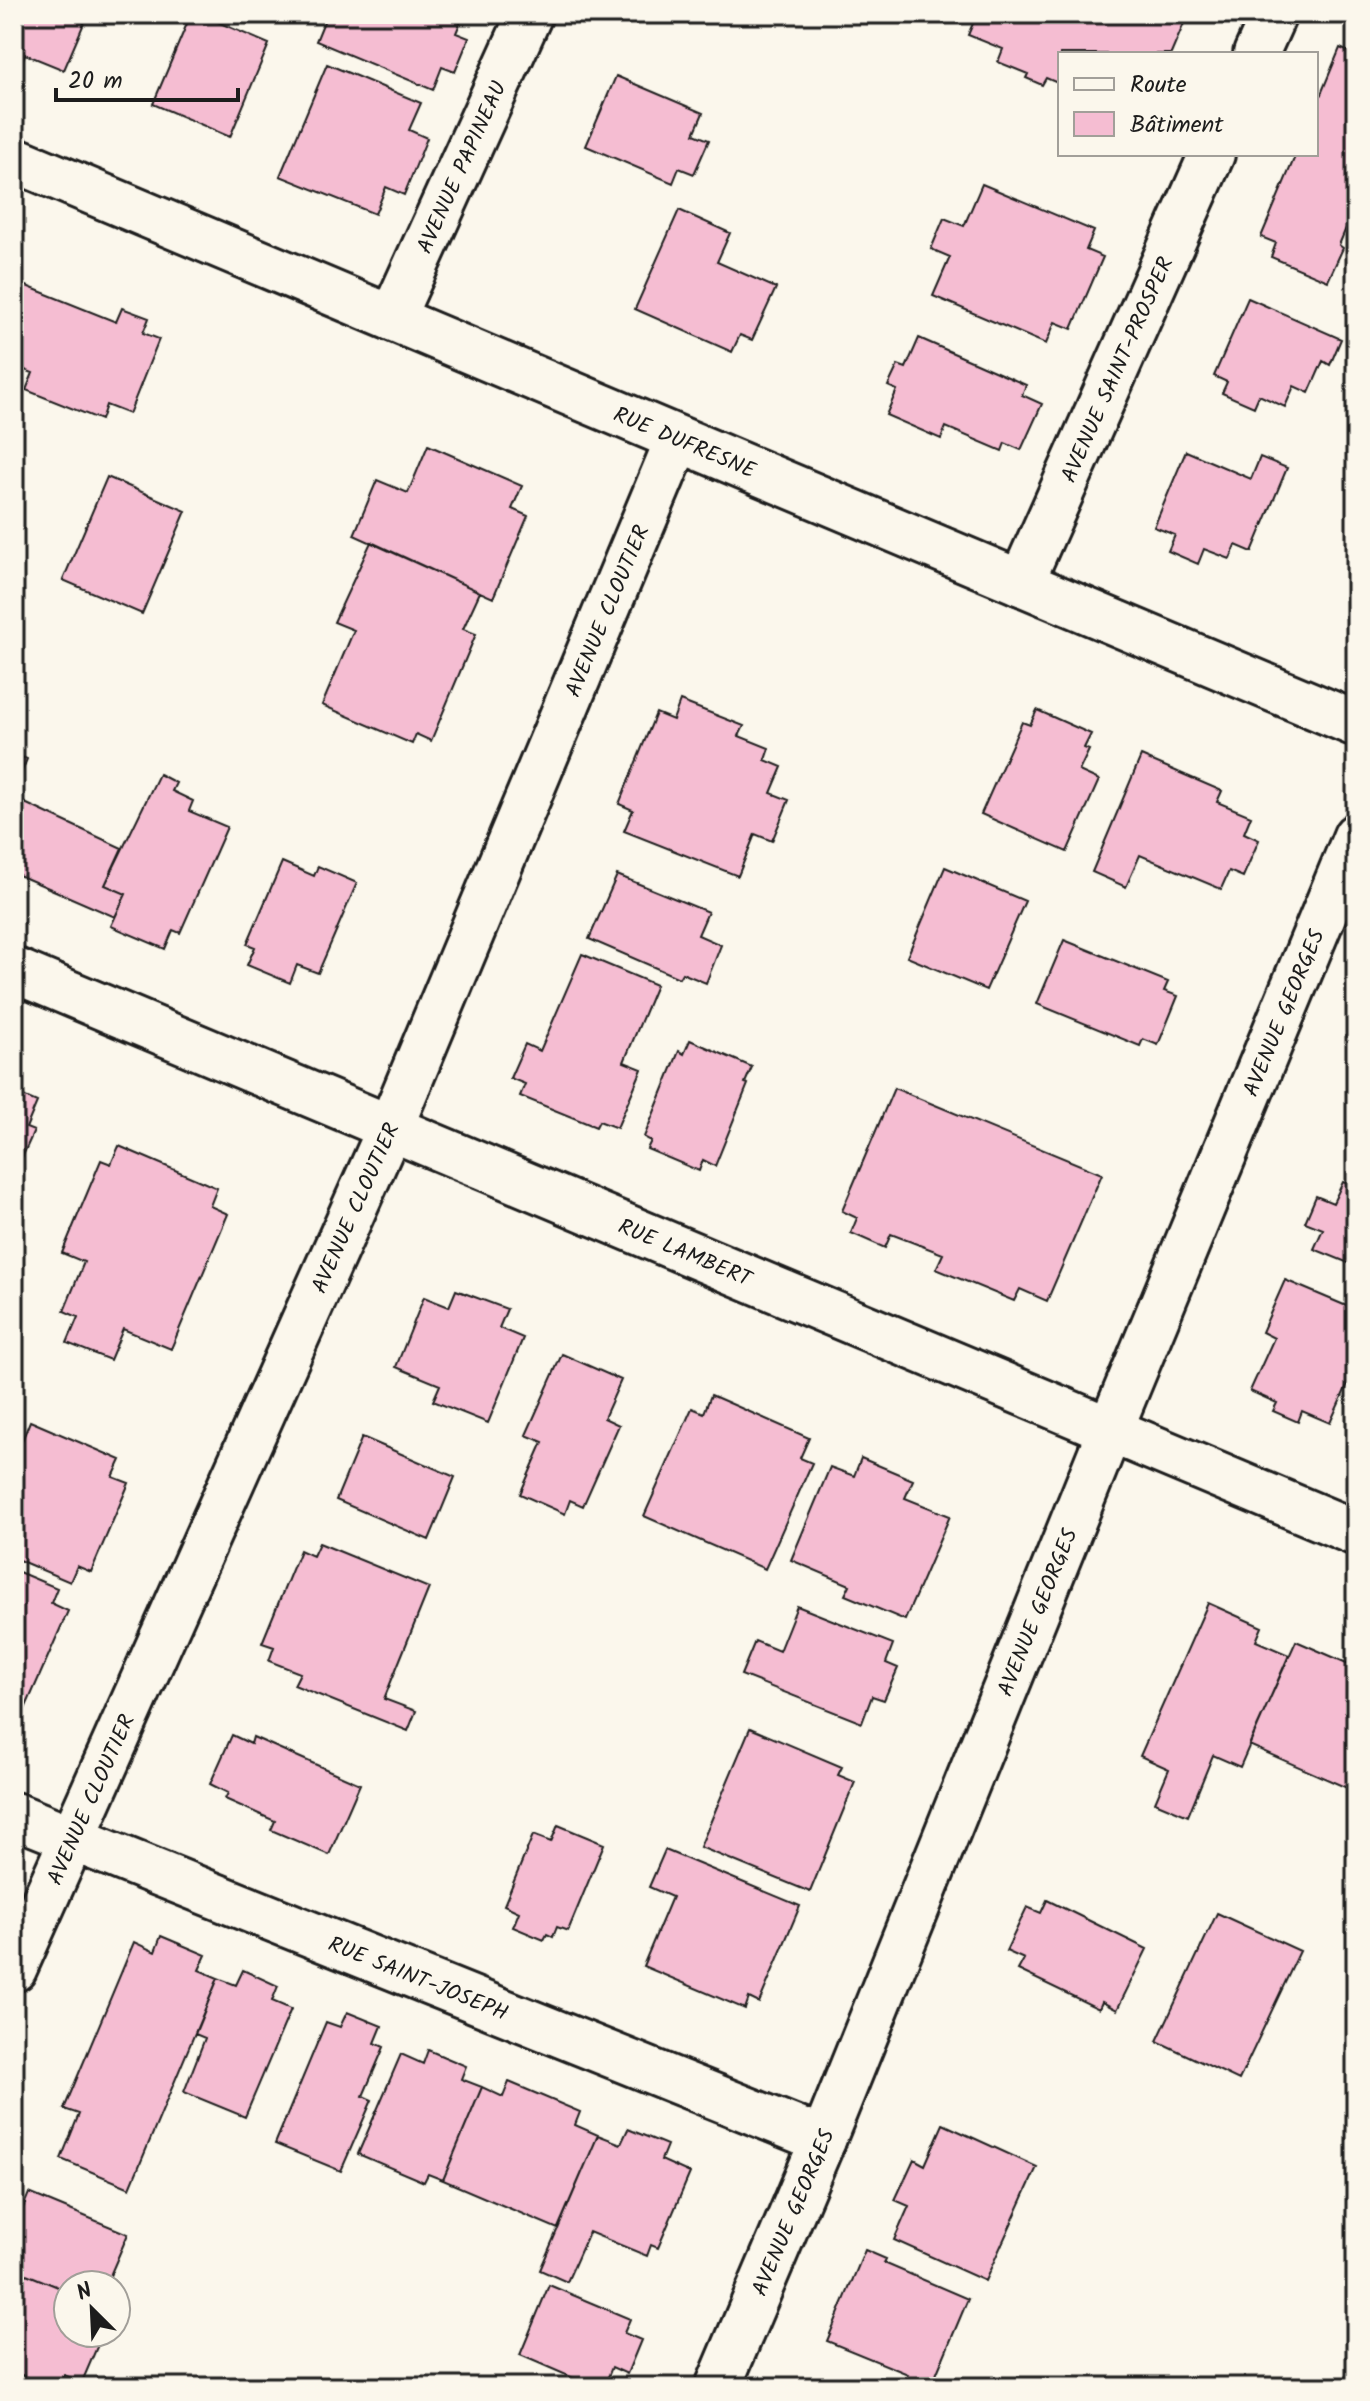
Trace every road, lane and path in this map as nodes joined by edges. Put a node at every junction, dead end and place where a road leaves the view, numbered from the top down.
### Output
1 (530, 14) edge
2 (1274, 14) edge
3 (1257, 52) edge
4 (1211, 156) edge
5 (14, 159) edge
6 (392, 318) junction
7 (678, 439) junction
8 (1021, 583) junction
9 (1356, 724) edge
10 (1356, 836) edge
11 (14, 970) edge
12 (390, 1128) junction
13 (1110, 1430) junction
14 (1356, 1533) edge
15 (14, 1815) edge
16 (71, 1838) junction
17 (14, 1969) edge
18 (823, 2140) junction
19 (718, 2387) edge

1 - 6 street, AVENUE PAPINEAU
2 - 3 street
4 - 8 street, AVENUE SAINT-PROSPER
5 - 6 street, RUE DUFRESNE
6 - 7 street, RUE DUFRESNE
7 - 8 street, RUE DUFRESNE
7 - 12 street, AVENUE CLOUTIER
8 - 9 street, RUE DUFRESNE
10 - 13 street, AVENUE GEORGES
11 - 12 street, RUE LAMBERT
12 - 13 street, RUE LAMBERT
12 - 16 street, AVENUE CLOUTIER
13 - 14 street, RUE LAMBERT
13 - 18 street, AVENUE GEORGES
15 - 16 street, RUE SAINT-JOSEPH
16 - 17 street, AVENUE CLOUTIER
16 - 18 street, RUE SAINT-JOSEPH
18 - 19 street, AVENUE GEORGES

